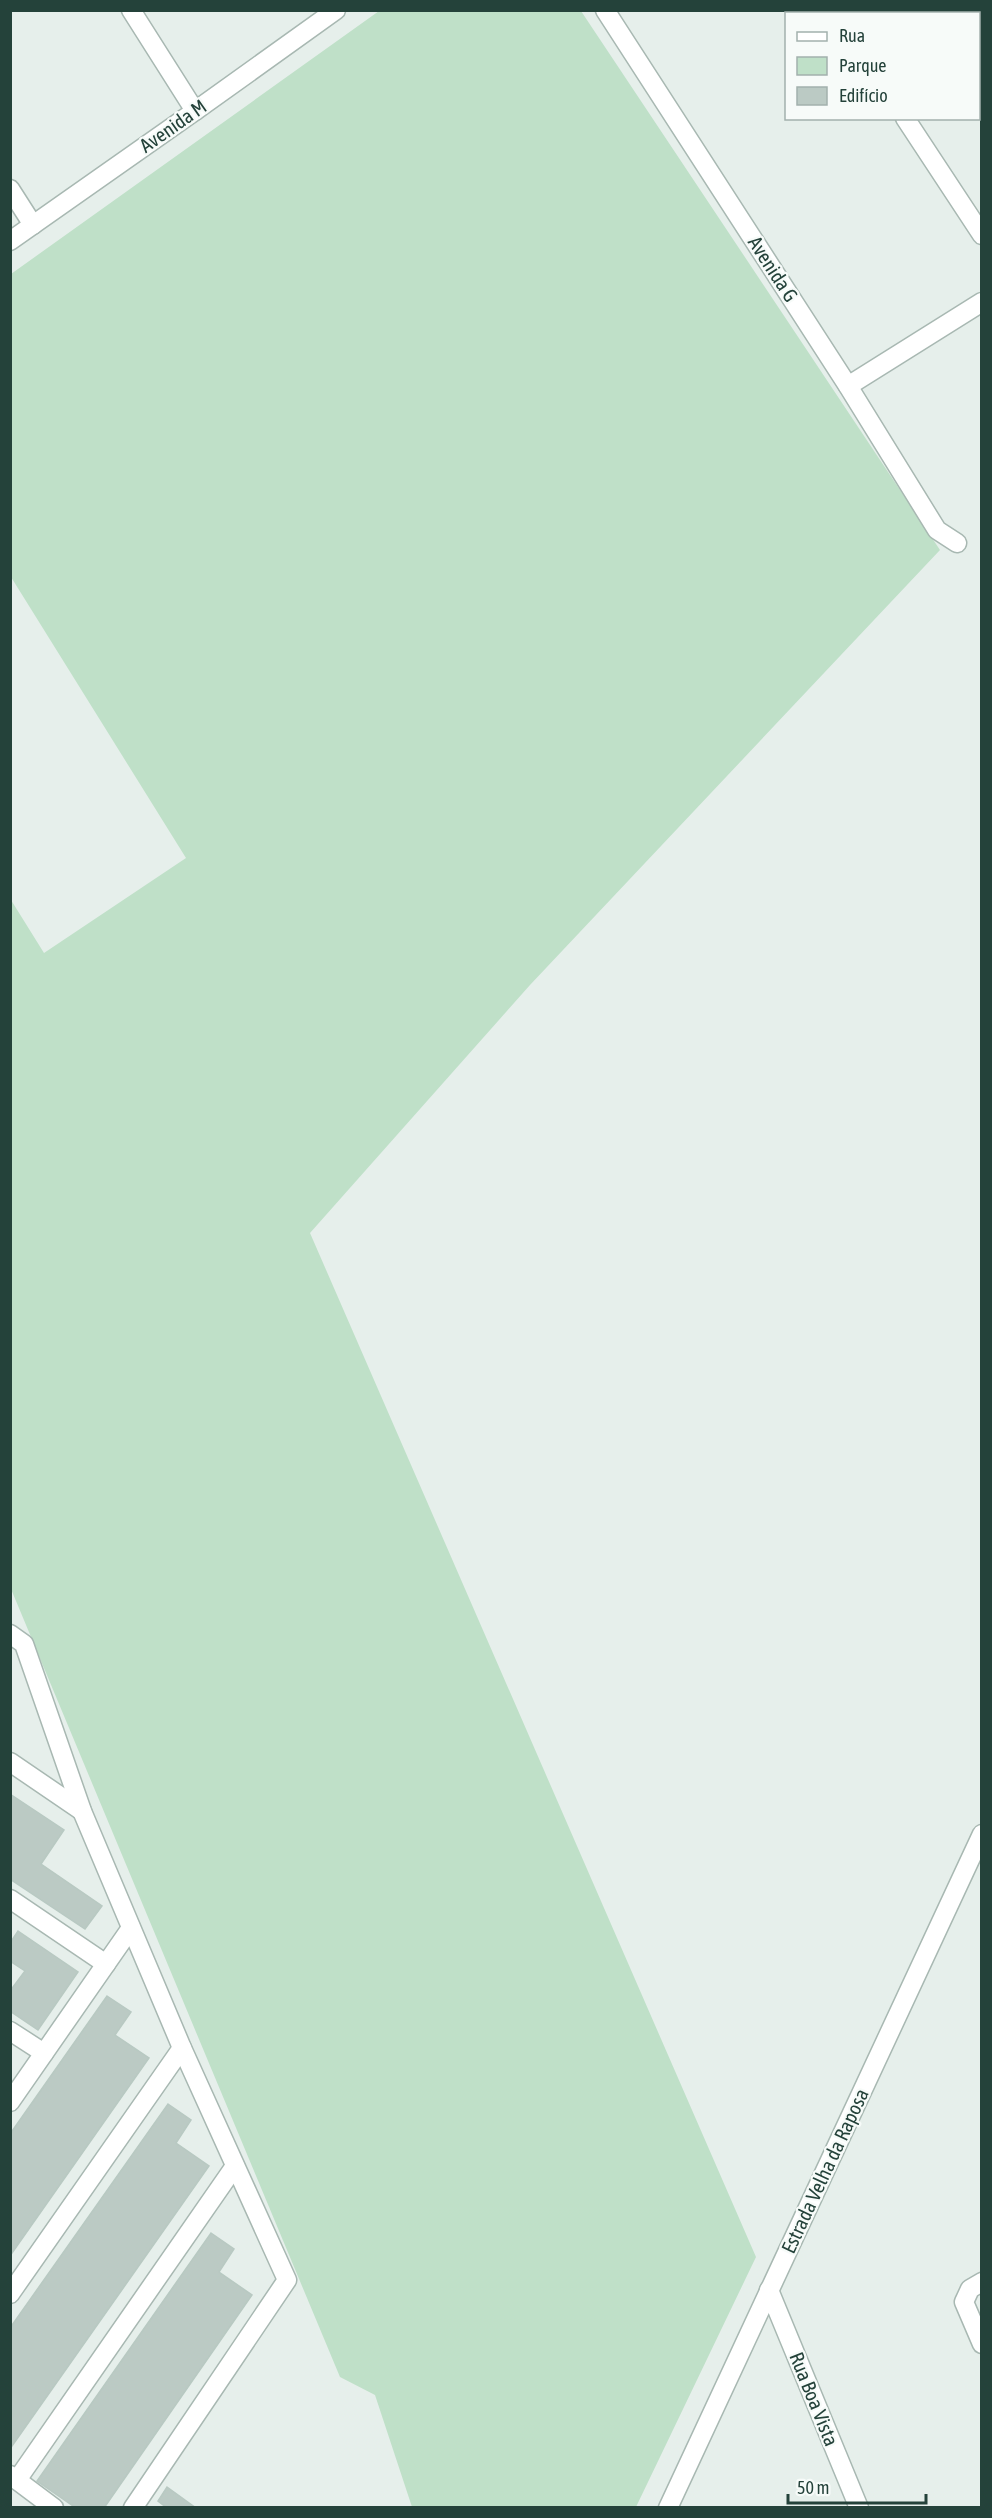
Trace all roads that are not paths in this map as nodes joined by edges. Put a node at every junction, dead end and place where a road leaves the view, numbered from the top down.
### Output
1 (131, 10) edge
2 (336, 10) edge
3 (605, 10) edge
4 (195, 111) junction
5 (906, 120) edge
6 (10, 189) edge
7 (33, 225) junction
8 (981, 235) edge
9 (10, 241) edge
10 (981, 302) edge
11 (848, 386) junction
12 (957, 543) dead end
13 (10, 1634) edge
14 (10, 1762) edge
15 (82, 1811) junction
16 (981, 1834) edge
17 (10, 1899) edge
18 (131, 1928) junction
19 (106, 1964) junction
20 (10, 2031) edge
21 (182, 2048) junction
22 (44, 2054) junction
23 (10, 2102) edge
24 (236, 2166) junction
25 (981, 2282) edge
26 (769, 2290) junction
27 (10, 2294) edge
28 (981, 2344) edge
29 (14, 2478) edge
30 (54, 2508) edge
31 (133, 2508) edge
32 (668, 2508) edge
33 (859, 2508) edge

1 - 4 street
2 - 4 street, Avenida M
3 - 11 street, Avenida G
4 - 7 street, Avenida M
5 - 8 street
6 - 7 street
7 - 9 street, Avenida M
10 - 11 street
11 - 12 street, Avenida G
13 - 15 street
14 - 15 street
15 - 18 street
16 - 26 street, Estrada Velha da Raposa
17 - 19 street
18 - 19 street
18 - 21 street
19 - 22 street
20 - 22 street
21 - 24 street
21 - 27 street
22 - 23 street
24 - 29 street
24 - 31 street
25 - 28 street
26 - 32 street, Estrada Velha da Raposa
26 - 33 street, Rua Boa Vista
29 - 30 street

